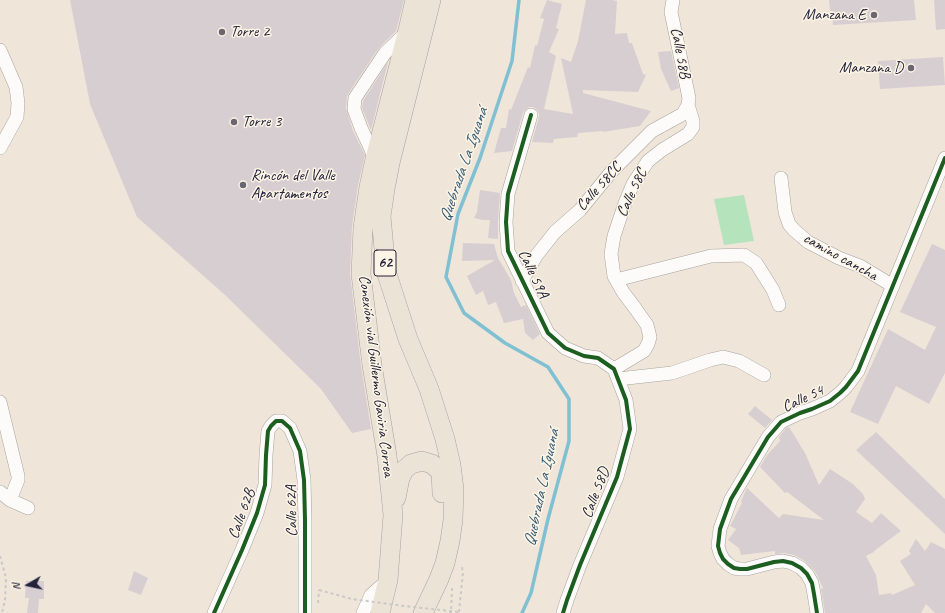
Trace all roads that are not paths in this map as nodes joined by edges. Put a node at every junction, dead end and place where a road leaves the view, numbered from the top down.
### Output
1 (415, 0) edge
2 (431, 0) edge
3 (673, 0) edge
4 (408, 30) junction
5 (0, 50) edge
6 (688, 105) junction
7 (531, 115) dead end
8 (0, 148) edge
9 (375, 159) junction
10 (944, 164) edge
11 (781, 178) dead end
12 (616, 280) junction
13 (522, 281) junction
14 (893, 286) junction
15 (779, 305) dead end
16 (616, 374) junction
17 (764, 375) dead end
18 (0, 402) edge
19 (276, 421) joint
20 (5, 496) edge
21 (28, 508) dead end
22 (393, 515) junction
23 (453, 520) junction
24 (388, 580) junction
25 (214, 613) edge
26 (305, 613) edge
27 (363, 613) edge
28 (380, 613) edge
29 (423, 613) edge
30 (563, 613) edge
31 (817, 613) edge

1 - 4 highway, Conexión vial Guillermo Gaviria Correa / 62
2 - 23 highway, Conexión vial Guillermo Gaviria Correa / 62
3 - 6 street, Calle 58B
4 - 9 highway, Conexión vial Guillermo Gaviria Correa / 62
4 - 9 street
5 - 8 street
6 - 12 street, Calle 58C
6 - 13 street, Calle 58CC
7 - 13 street, Calle 59A
9 - 22 highway, Conexión vial Guillermo Gaviria Correa / 62
10 - 14 street, Calle 54
11 - 14 street, camino cancha
12 - 15 street
12 - 16 street, Calle 58C
13 - 16 street, Calle 59A
14 - 31 street, Calle 54
16 - 17 street
16 - 30 street, Calle 58D
18 - 20 street
19 - 25 street, Calle 62B
19 - 26 street, Calle 62A
20 - 21 street
22 - 23 highway
22 - 24 highway, Conexión vial Guillermo Gaviria Correa / 62
23 - 29 highway, Conexión vial Guillermo Gaviria Correa / 62
24 - 27 street
24 - 28 highway, Conexión vial Guillermo Gaviria Correa / 62

